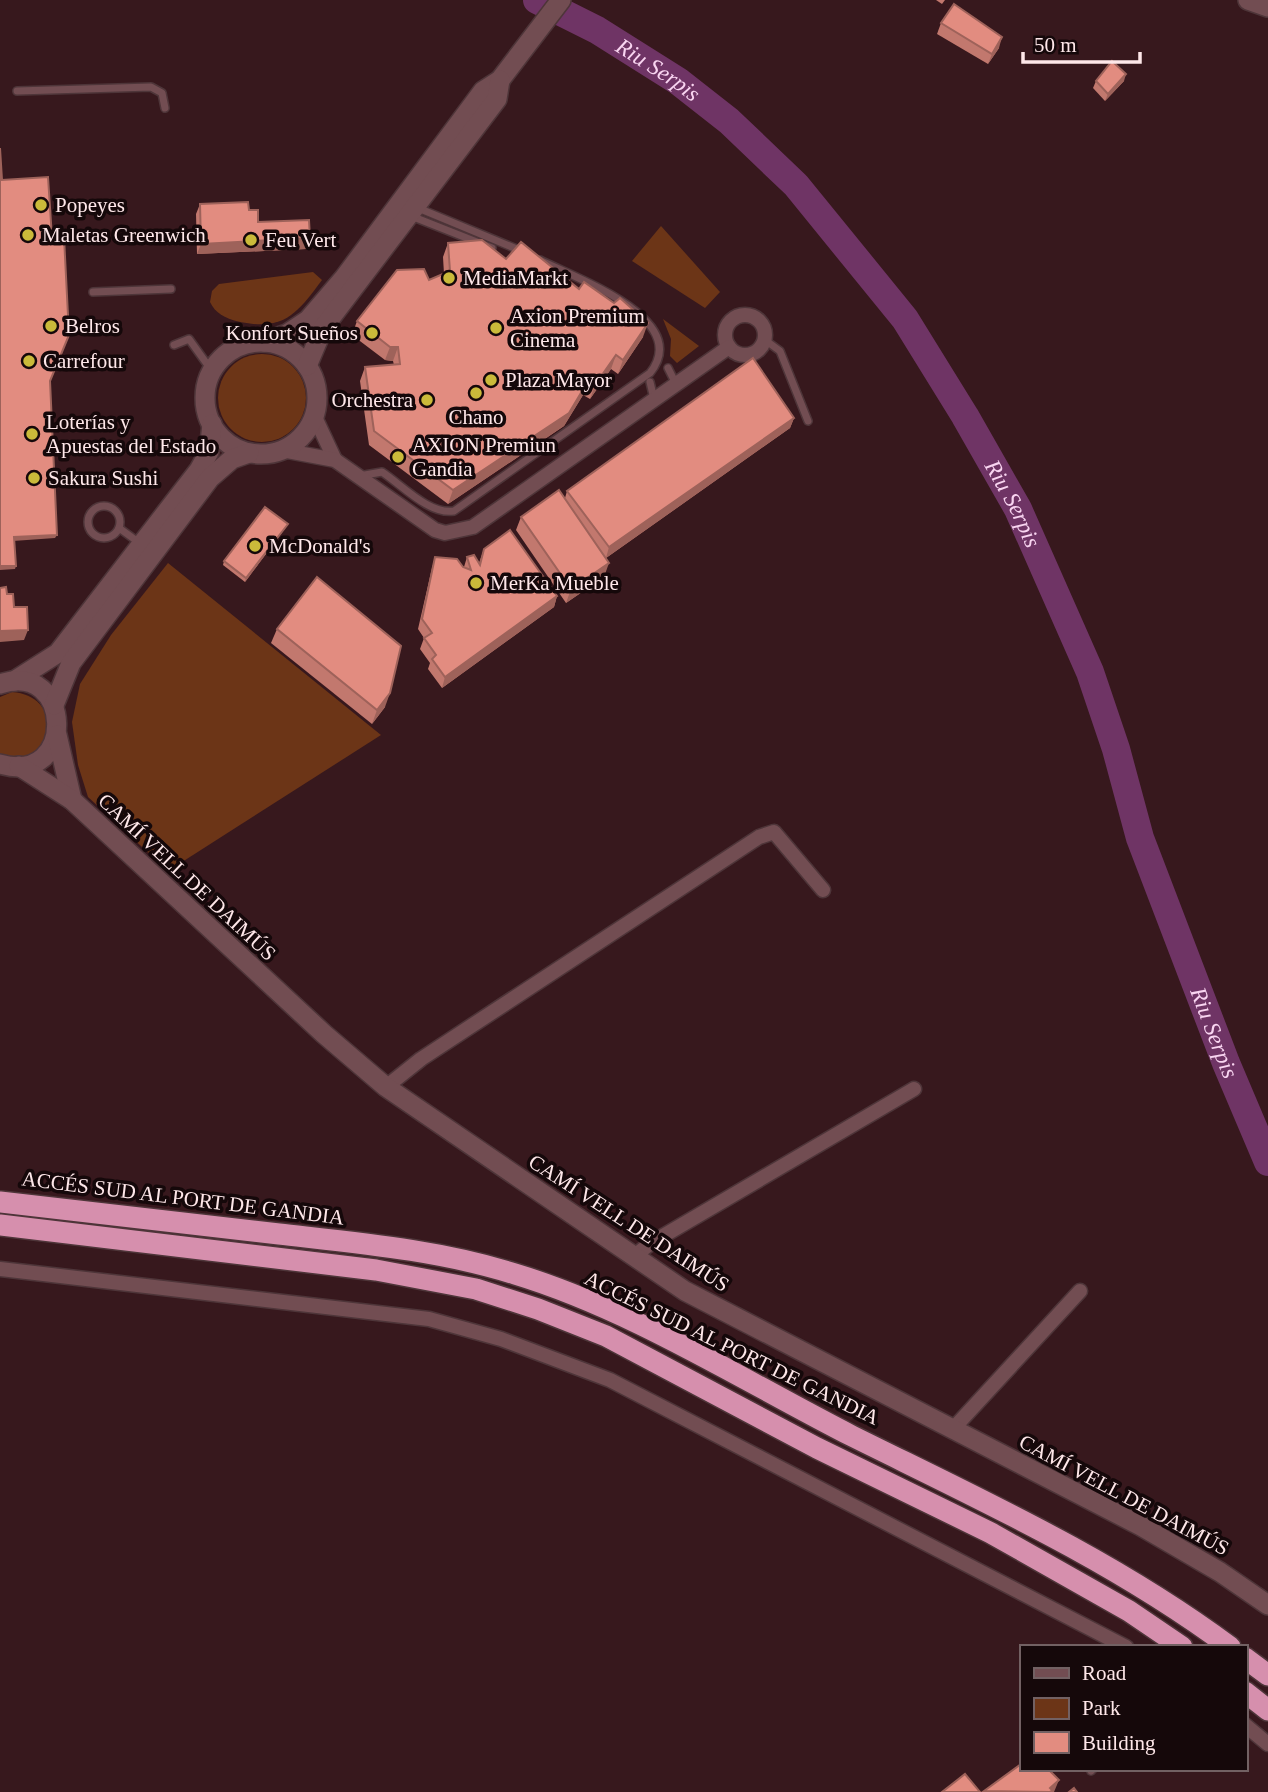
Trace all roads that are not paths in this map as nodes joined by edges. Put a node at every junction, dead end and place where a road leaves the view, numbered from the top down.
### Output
1 (561, 0) edge
2 (1248, 0) edge
3 (1268, 7) edge
4 (500, 80) junction
5 (17, 91) dead end
6 (165, 108) dead end
7 (411, 210) junction
8 (492, 248) edge
9 (171, 289) dead end
10 (93, 292) dead end
11 (765, 340) junction
12 (264, 342) junction
13 (174, 345) dead end
14 (729, 347) junction
15 (307, 366) junction
16 (668, 368) dead end
17 (212, 370) junction
18 (650, 382) dead end
19 (676, 384) junction
20 (654, 400) junction
21 (314, 415) junction
22 (807, 421) dead end
23 (212, 424) junction
24 (282, 450) junction
25 (249, 453) junction
26 (335, 460) junction
27 (357, 476) junction
28 (119, 528) junction
29 (142, 545) junction
30 (7, 682) edge
31 (54, 705) junction
32 (57, 734) junction
33 (8, 768) edge
34 (72, 800) junction
35 (823, 890) dead end
36 (386, 1087) junction
37 (914, 1089) dead end
38 (0, 1202) edge
39 (0, 1225) edge
40 (633, 1257) junction
41 (0, 1269) edge
42 (1080, 1291) dead end
43 (953, 1430) junction
44 (1268, 1605) edge
45 (1122, 1645) edge
46 (1179, 1645) edge
47 (1227, 1645) edge
48 (1247, 1659) edge
49 (1268, 1675) edge
50 (1247, 1694) edge
51 (1268, 1710) edge
52 (1247, 1727) edge
53 (1268, 1744) edge

1 - 4 main road
2 - 3 main road
4 - 7 main road
4 - 12 main road
5 - 6 lane
7 - 8 lane
7 - 15 main road
7 - 27 lane
9 - 10 lane
11 - 14 street
11 - 14 street
11 - 22 lane
12 - 15 main road
12 - 17 main road
13 - 17 lane
14 - 19 street
15 - 21 main road
16 - 19 lane
17 - 23 main road
18 - 20 lane
19 - 20 street
20 - 27 street
21 - 24 main road
21 - 26 street
23 - 25 main road
23 - 29 main road
24 - 25 main road
24 - 26 street
25 - 31 main road
26 - 27 street
28 - 28 lane
28 - 29 lane
29 - 30 main road
30 - 31 main road
31 - 32 main road
32 - 33 main road
32 - 34 main road
33 - 34 main road, CAMÍ VELL DE DAIMÚS
34 - 36 main road, CAMÍ VELL DE DAIMÚS
35 - 36 street
36 - 40 main road, CAMÍ VELL DE DAIMÚS
37 - 40 street
38 - 47 highway, ACCÉS SUD AL PORT DE GANDIA
39 - 46 highway
40 - 43 main road, CAMÍ VELL DE DAIMÚS
41 - 45 street
42 - 43 street
43 - 44 main road, CAMÍ VELL DE DAIMÚS
48 - 49 highway
50 - 51 highway
52 - 53 street

